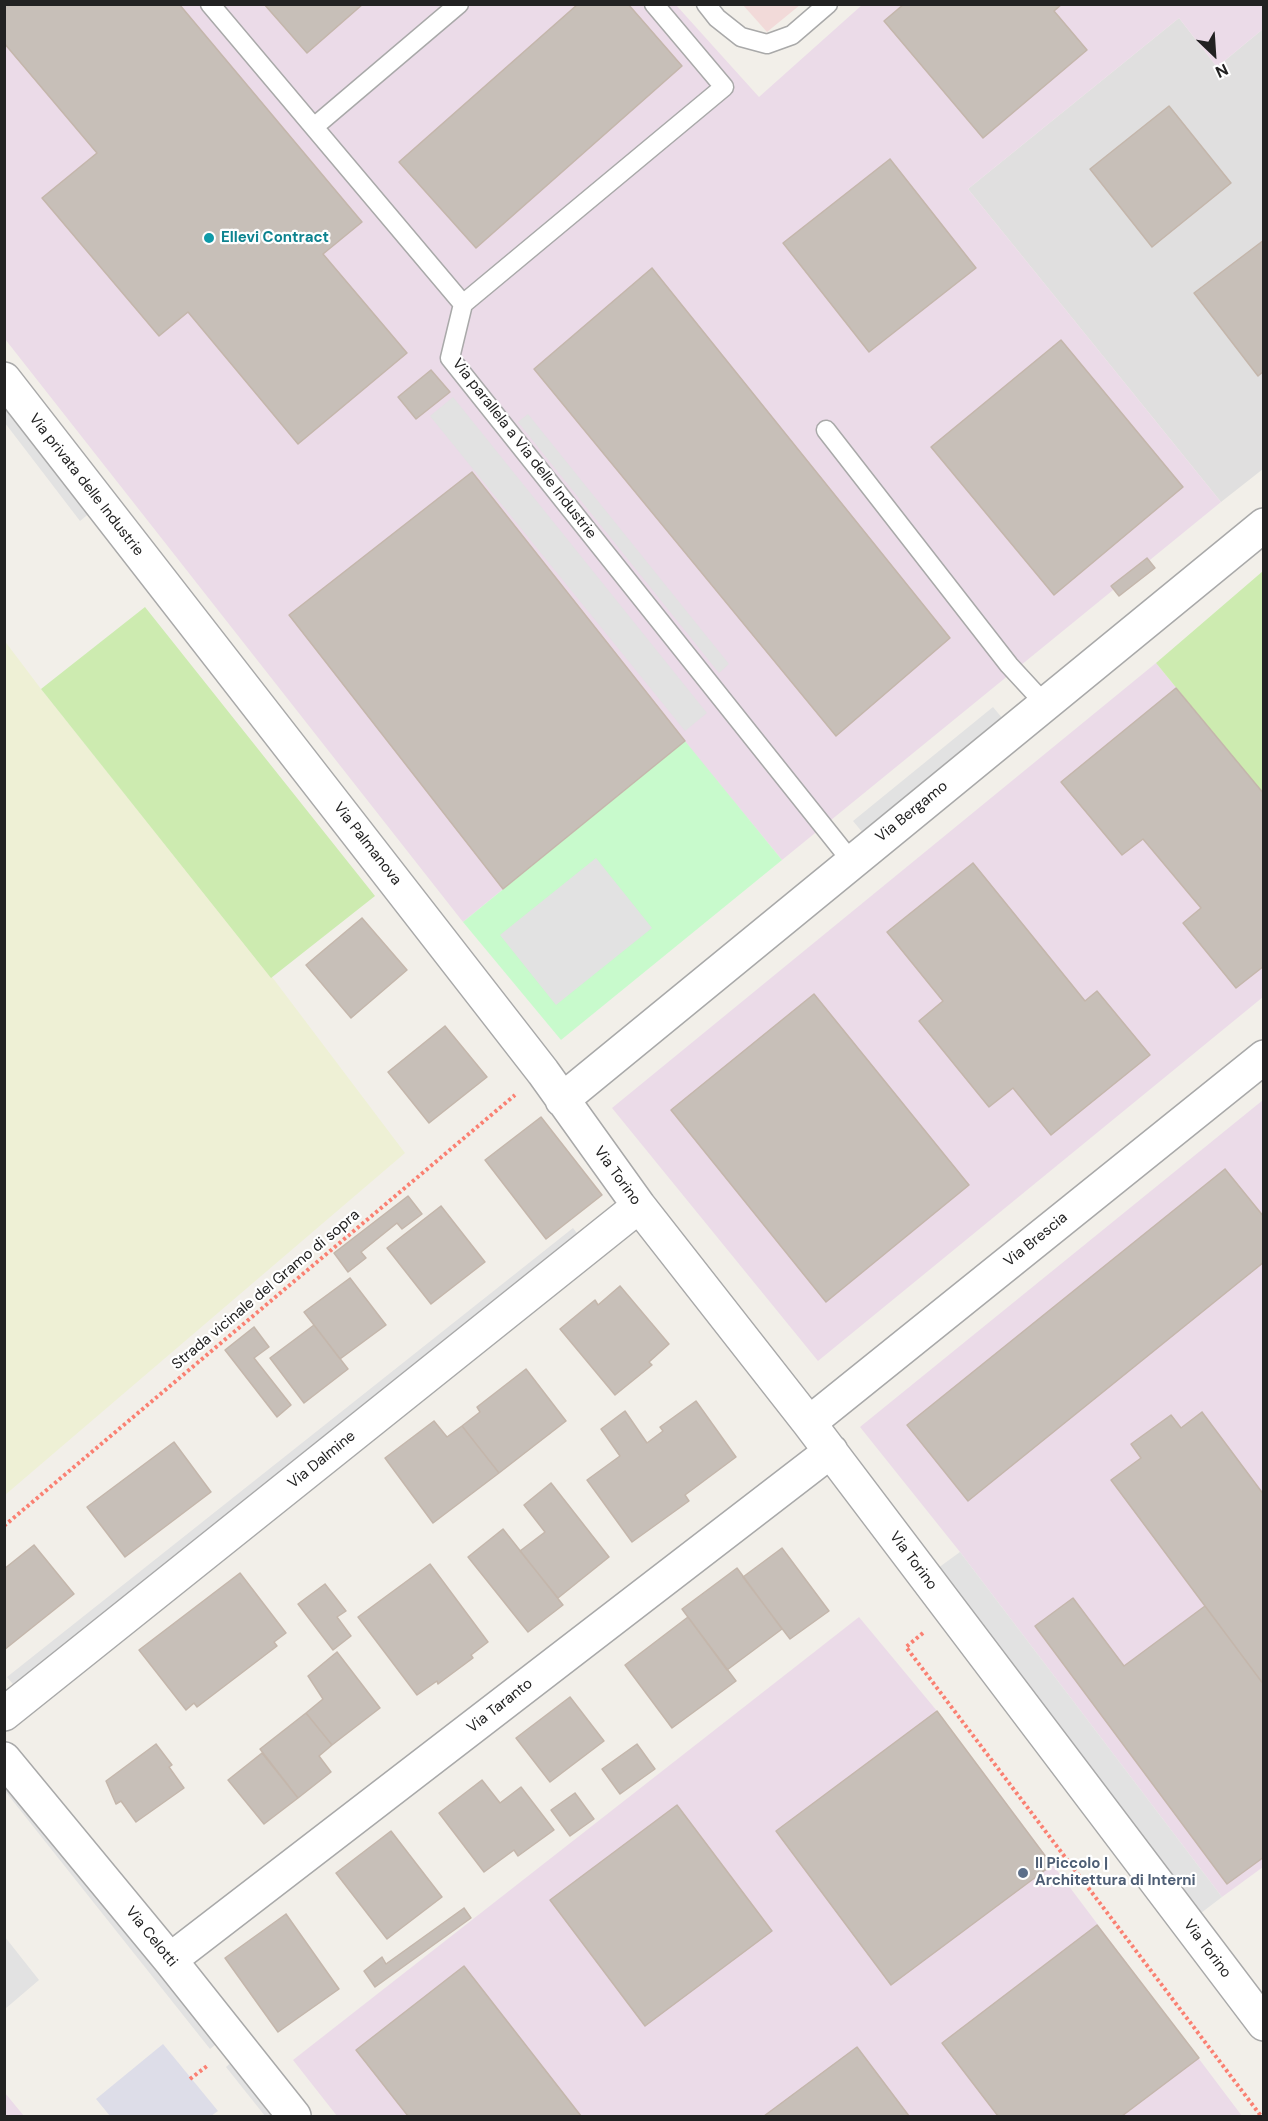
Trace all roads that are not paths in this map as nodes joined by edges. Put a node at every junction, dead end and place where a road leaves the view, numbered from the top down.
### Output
1 (210, 4) edge
2 (459, 4) edge
3 (654, 4) edge
4 (706, 4) edge
5 (828, 4) edge
6 (314, 128) junction
7 (463, 304) junction
8 (4, 379) edge
9 (826, 430) dead end
10 (1263, 525) edge
11 (168, 591) joint
12 (1045, 704) junction
13 (852, 862) junction
14 (1263, 1057) edge
15 (562, 1100) junction
16 (639, 1206) junction
17 (809, 1423) junction
18 (831, 1451) junction
19 (4, 1714) edge
20 (4, 1759) edge
21 (170, 1960) junction
22 (1263, 2024) edge
23 (294, 2116) edge

1 - 6 lane
2 - 6 lane
3 - 7 lane
4 - 5 lane
6 - 7 lane
7 - 13 lane, Via parallela a Via delle Industrie
8 - 11 street, Via privata delle Industrie
9 - 12 lane
10 - 12 street, Via Bergamo
11 - 15 street, Via Palmanova
12 - 13 street, Via Bergamo
13 - 15 street, Via Bergamo
14 - 17 street, Via Brescia
15 - 16 street, Via Torino
16 - 17 street, Via Torino
16 - 19 street, Via Dalmine
17 - 18 street, Via Torino
18 - 21 street, Via Taranto
18 - 22 street, Via Torino
20 - 21 street, Via Celotti
21 - 23 street, Via Celotti

